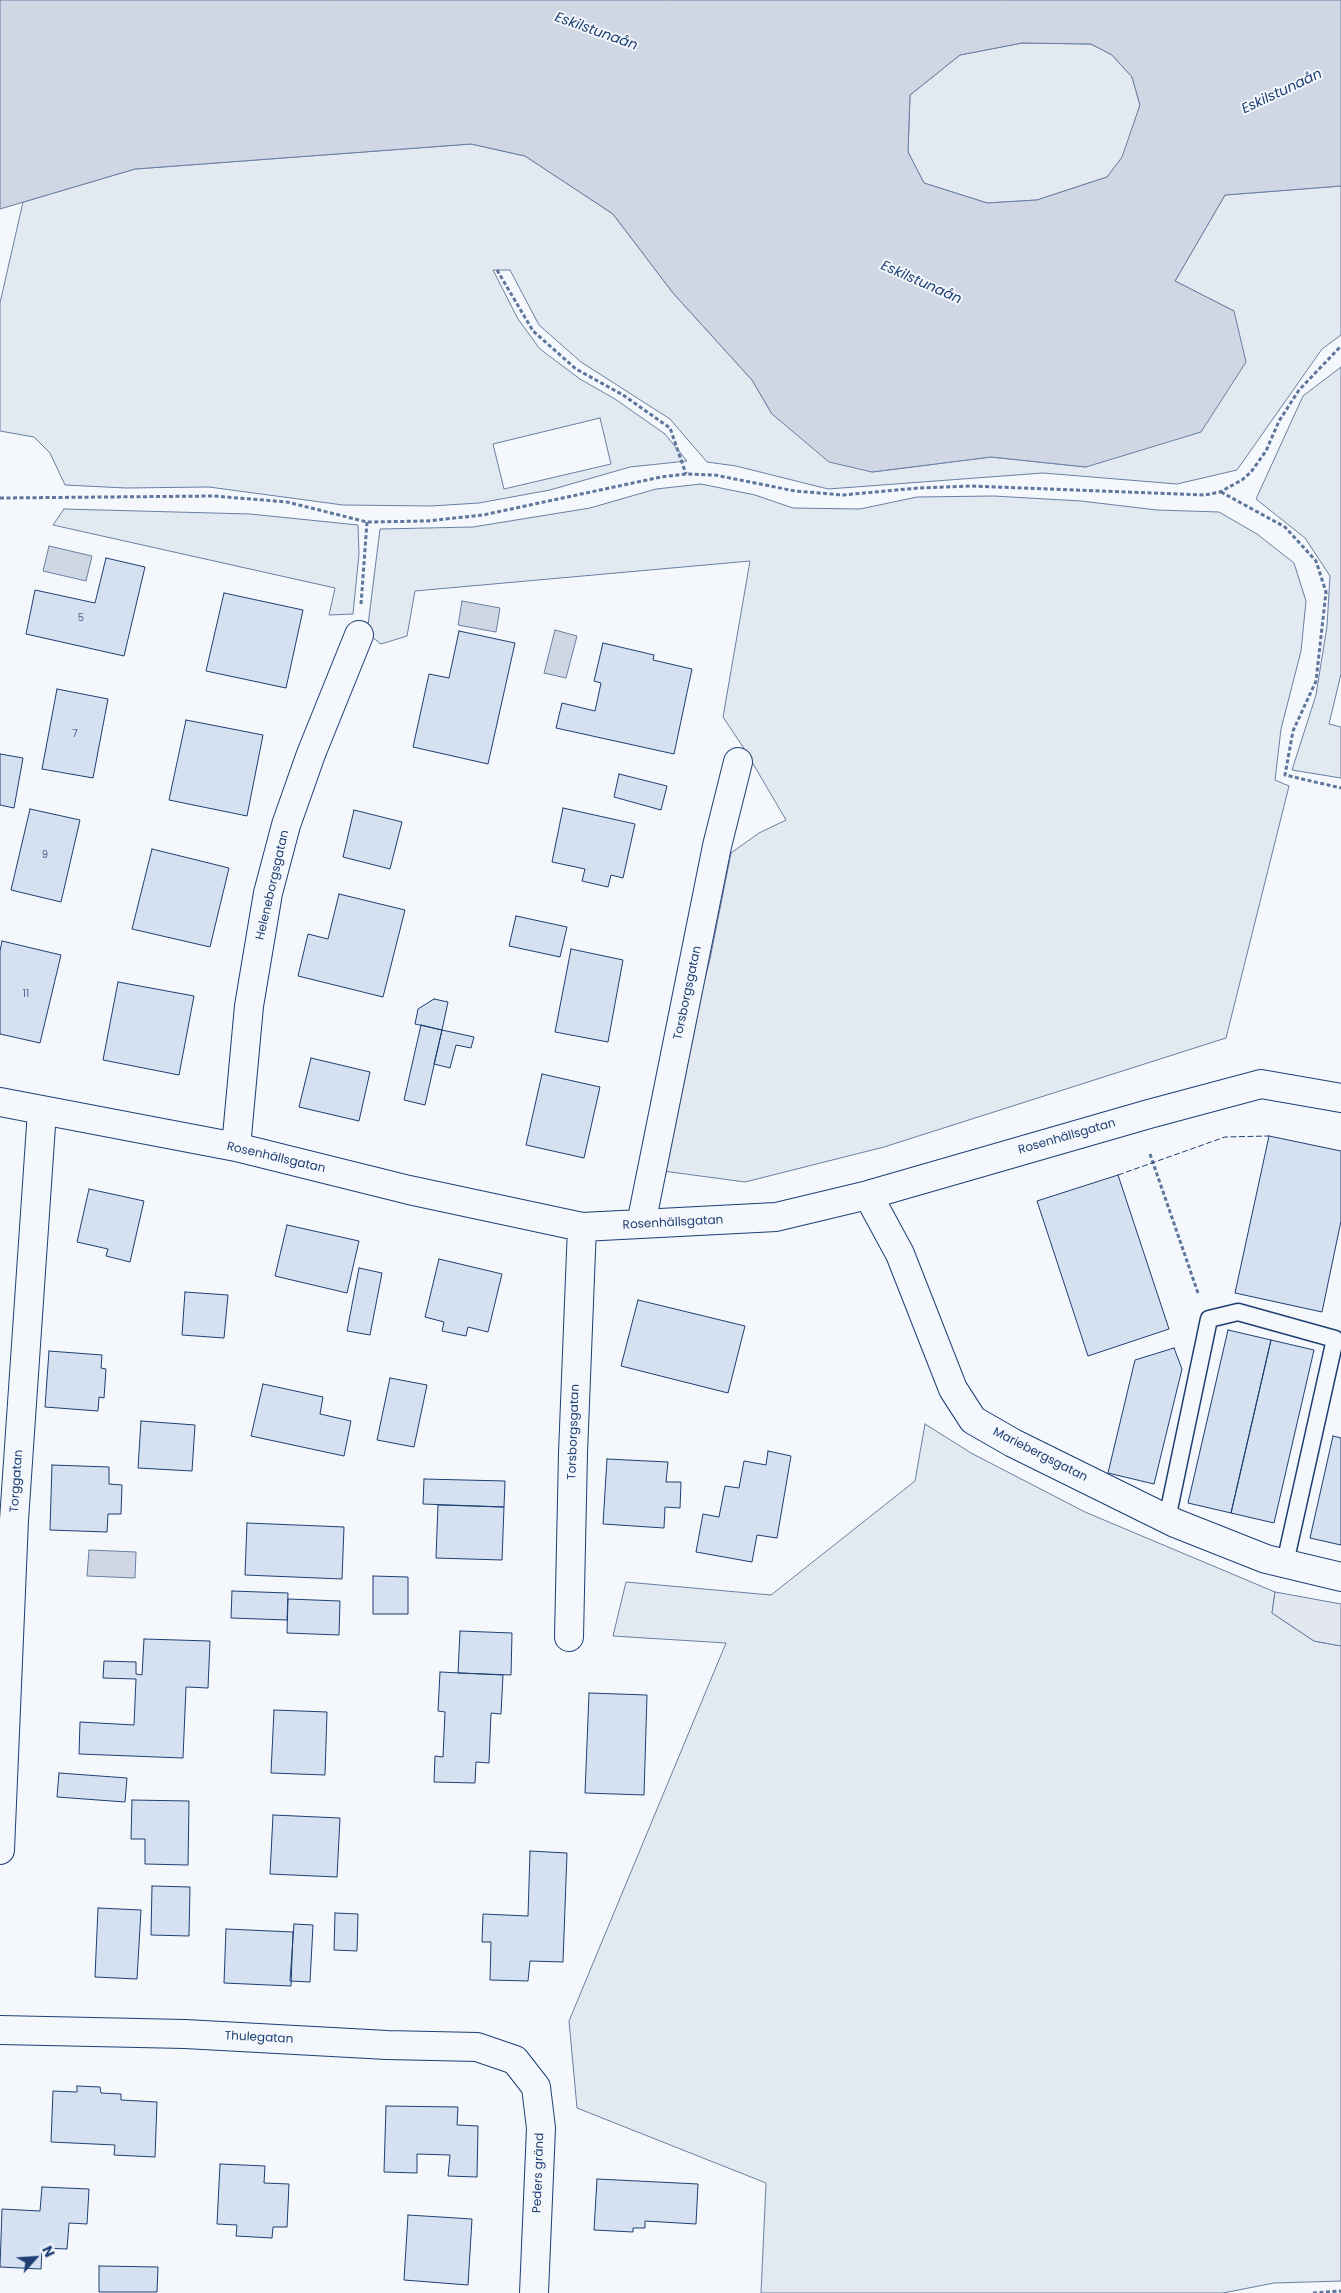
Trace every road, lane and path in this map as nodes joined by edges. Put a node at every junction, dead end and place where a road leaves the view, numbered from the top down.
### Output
1 (497, 270) dead end
2 (1341, 346) edge
3 (686, 474) junction
4 (1220, 492) junction
5 (0, 498) edge
6 (367, 522) junction
7 (359, 635) joint
8 (738, 762) dead end
9 (1341, 788) edge
10 (1341, 1098) edge
11 (0, 1102) edge
12 (42, 1111) junction
13 (236, 1147) junction
14 (1150, 1154) dead end
15 (868, 1195) junction
16 (642, 1224) junction
17 (582, 1227) junction
18 (1209, 1319) junction
19 (1168, 1519) junction
20 (1285, 1563) junction
21 (1341, 1576) edge
22 (569, 1637) dead end
23 (0, 1850) edge
24 (0, 2030) edge
25 (516, 2060) joint
26 (1341, 2291) edge
27 (534, 2293) edge
28 (1313, 2293) edge

1 - 3 path
2 - 4 path
3 - 4 path
3 - 6 path
4 - 9 path
5 - 6 path
6 - 7 path
7 - 13 street, Heleneborgsgatan
8 - 16 street, Torsborgsgatan
10 - 15 street, Rosenhällsgatan
11 - 12 street, Rosenhällsgatan
12 - 13 street, Rosenhällsgatan
12 - 23 street, Torggatan
13 - 17 street, Rosenhällsgatan
14 - 18 path
15 - 16 street, Rosenhällsgatan
15 - 19 street, Mariebergsgatan
16 - 17 street, Rosenhällsgatan
17 - 22 street, Torsborgsgatan
18 - 19 lane
18 - 20 lane
19 - 20 street, Mariebergsgatan
20 - 21 street, Mariebergsgatan
24 - 25 street, Thulegatan
25 - 27 street, Peders gränd
26 - 28 path

